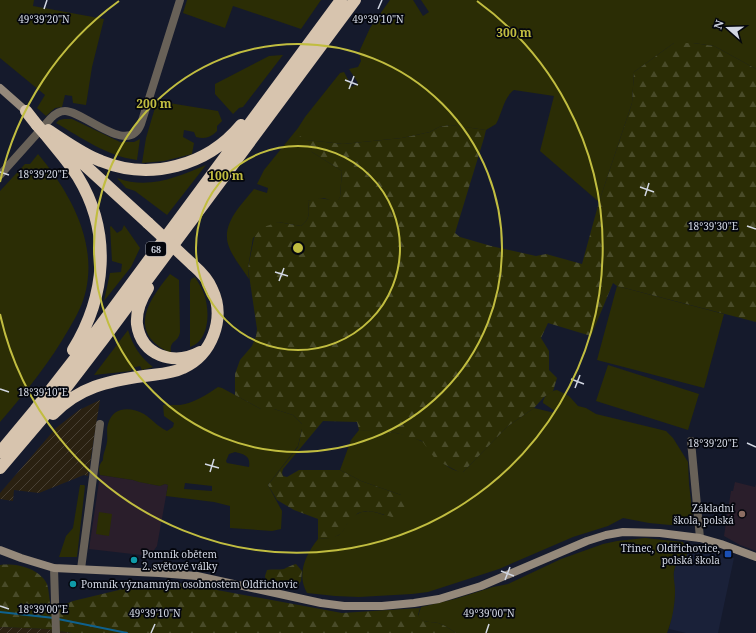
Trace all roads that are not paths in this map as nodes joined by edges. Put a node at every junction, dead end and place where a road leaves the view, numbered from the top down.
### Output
1 (180, 0) edge
2 (341, 0) edge
3 (355, 0) edge
4 (0, 88) edge
5 (276, 88) junction
6 (26, 111) joint
7 (43, 128) junction
8 (0, 175) edge
9 (169, 251) junction
10 (209, 344) junction
11 (35, 410) junction
12 (100, 424) dead end
13 (691, 441) dead end
14 (4, 455) edge
15 (0, 468) edge
16 (700, 538) junction
17 (0, 550) edge
18 (756, 557) edge
19 (54, 568) junction
20 (81, 569) junction
21 (56, 633) edge

1 - 8 street
2 - 5 highway, 68
3 - 9 highway, 68
4 - 6 street
5 - 7 highway
5 - 11 highway, 68
6 - 7 highway
7 - 10 highway, bridge
7 - 11 highway
9 - 10 highway
9 - 14 highway, 68
10 - 14 highway
11 - 14 highway, 68
12 - 20 street
13 - 16 street
14 - 15 highway, 68
16 - 18 street
16 - 20 street
17 - 19 street
19 - 20 street
19 - 21 street

